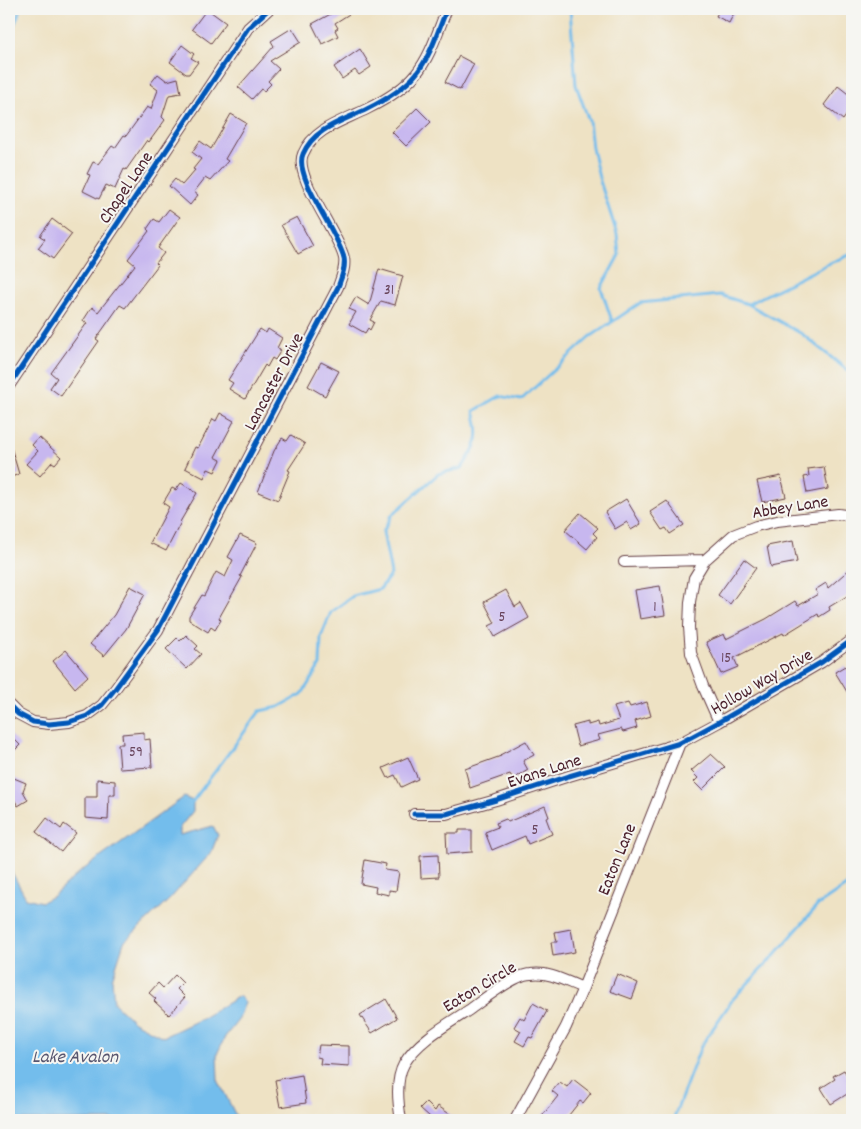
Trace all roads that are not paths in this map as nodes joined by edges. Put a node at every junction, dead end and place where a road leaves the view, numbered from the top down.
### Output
1 (269, 9) edge
2 (447, 9) edge
3 (9, 386) edge
4 (852, 516) edge
5 (705, 560) junction
6 (624, 562) dead end
7 (852, 640) edge
8 (9, 705) edge
9 (719, 722) junction
10 (680, 743) junction
11 (414, 814) dead end
12 (583, 988) junction
13 (401, 1120) edge
14 (515, 1120) edge

1 - 3 street, Chapel Lane
2 - 8 street, Lancaster Drive
4 - 5 street, Abbey Lane
5 - 6 street
5 - 9 street, Abbey Lane
7 - 9 street, Hollow Way Drive
9 - 10 street, Hollow Way Drive
10 - 11 street, Evans Lane
10 - 12 street, Eaton Lane
12 - 13 street, Eaton Circle
12 - 14 street

